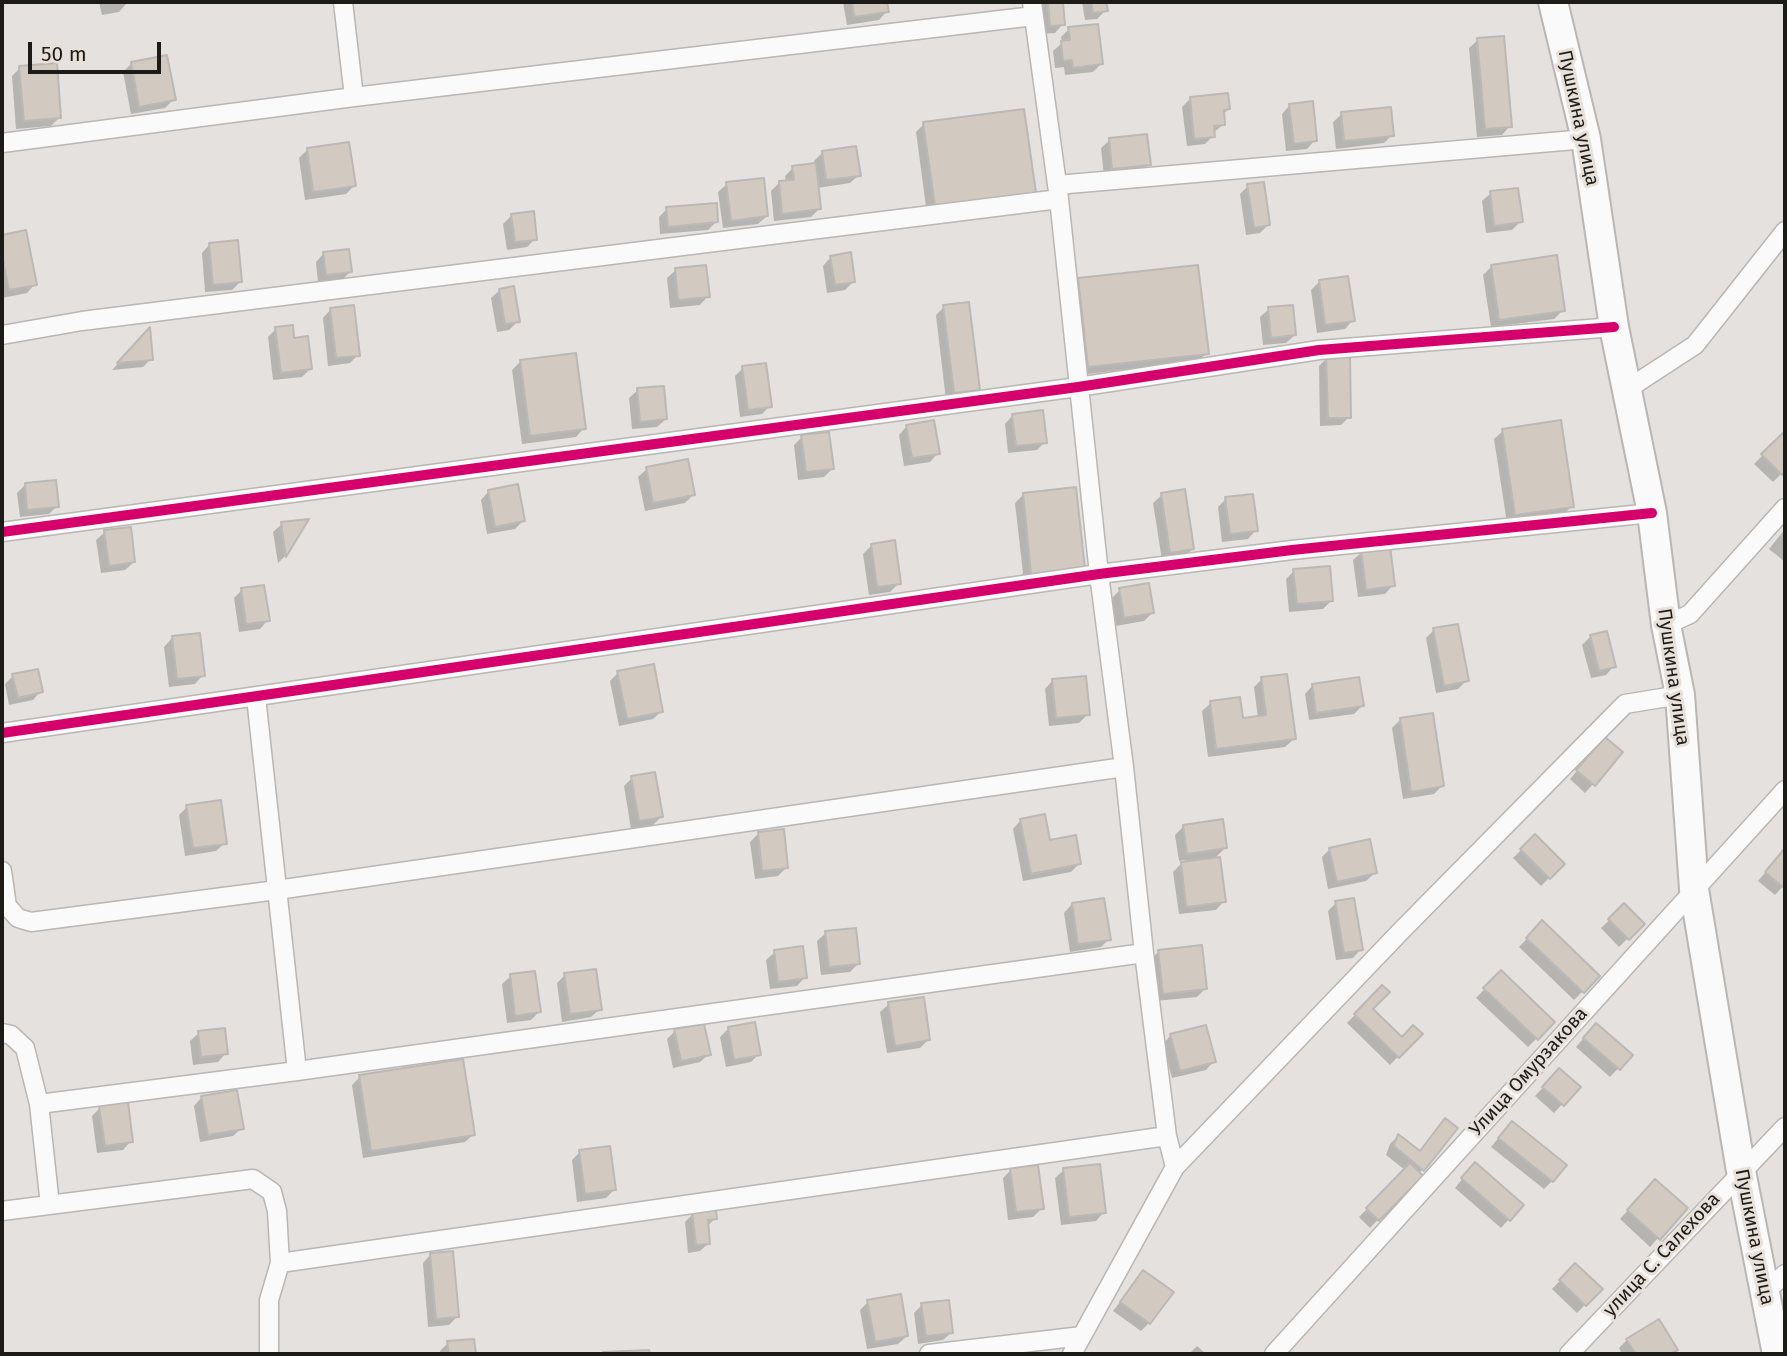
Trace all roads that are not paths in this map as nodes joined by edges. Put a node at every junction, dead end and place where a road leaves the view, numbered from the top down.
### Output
1 (343, 2) edge
2 (1553, 2) edge
3 (1033, 9) edge
4 (354, 97) junction
5 (1586, 139) junction
6 (2, 143) edge
7 (1058, 192) junction
8 (1785, 231) edge
9 (1614, 327) junction
10 (2, 335) edge
11 (1078, 387) junction
12 (1626, 390) junction
13 (1785, 508) edge
14 (1653, 513) junction
15 (2, 532) edge
16 (1099, 574) junction
17 (1666, 625) junction
18 (1680, 695) junction
19 (256, 697) junction
20 (2, 733) edge
21 (1124, 767) junction
22 (1785, 790) edge
23 (2, 871) edge
24 (1694, 889) junction
25 (277, 890) junction
26 (1144, 953) junction
27 (2, 1033) edge
28 (297, 1071) junction
29 (39, 1104) junction
30 (1785, 1127) edge
31 (1167, 1136) junction
32 (1175, 1167) junction
33 (1741, 1171) junction
34 (50, 1205) junction
35 (2, 1211) edge
36 (280, 1263) junction
37 (1785, 1274) edge
38 (1764, 1293) junction
39 (1082, 1336) junction
40 (269, 1354) edge
41 (929, 1354) edge
42 (1072, 1354) edge
43 (1274, 1354) edge
44 (1569, 1354) edge
45 (1777, 1354) edge

1 - 4 street
2 - 5 highway, Пушкина улица
3 - 4 street
3 - 7 street
4 - 6 street
5 - 7 street
5 - 9 highway, Пушкина улица
7 - 10 street
7 - 11 street
8 - 12 street
9 - 11 street
9 - 12 highway, Пушкина улица
11 - 15 street
11 - 16 street
12 - 14 highway, Пушкина улица
13 - 17 street
14 - 16 street
14 - 17 highway, Пушкина улица
16 - 19 street
16 - 21 street
17 - 18 highway, Пушкина улица
18 - 24 highway, Пушкина улица
18 - 32 street
19 - 20 street
19 - 25 street
21 - 25 street
21 - 26 street
22 - 24 street, Улица Омурзакова
23 - 25 street
24 - 33 highway, Пушкина улица
24 - 43 street, Улица Омурзакова
25 - 28 street
26 - 28 street
26 - 31 street
27 - 29 street
28 - 29 street
29 - 34 street
30 - 33 street, улица С. Салехова
31 - 32 street
31 - 36 street
32 - 39 street
33 - 38 highway, Пушкина улица
33 - 44 street, улица С. Салехова
34 - 35 street
34 - 36 street
36 - 40 street
37 - 38 street
38 - 45 highway, Пушкина улица
39 - 41 street
39 - 42 street

